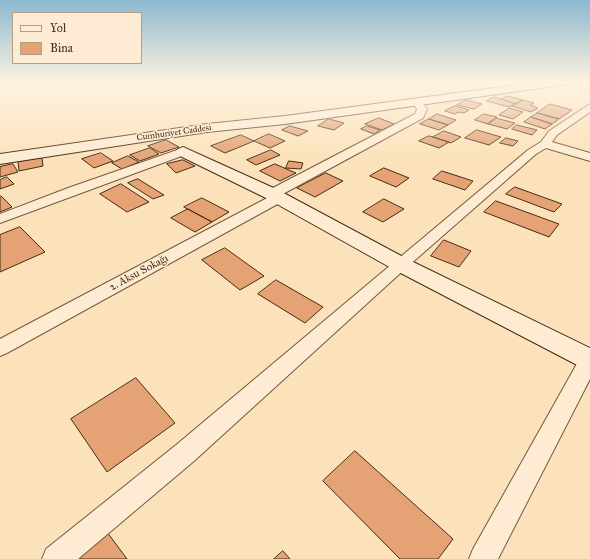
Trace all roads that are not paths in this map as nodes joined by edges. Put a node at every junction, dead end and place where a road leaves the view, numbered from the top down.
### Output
1 (368, 108) edge
2 (421, 108) edge
3 (588, 108) edge
4 (206, 128) junction
5 (545, 144) junction
6 (183, 152) junction
7 (590, 157) edge
8 (0, 160) edge
9 (275, 196) junction
10 (0, 219) edge
11 (400, 264) junction
12 (0, 348) edge
13 (590, 359) edge
14 (56, 559) edge
15 (483, 559) edge

1 - 4 main road, Cumhuriyet Caddesi
2 - 9 street, 2. Aksu Sokağı
3 - 5 street
4 - 6 main road
4 - 8 main road, Cumhuriyet Caddesi
5 - 7 street
5 - 11 street
6 - 9 main road
6 - 10 street
9 - 11 main road
9 - 12 street, 2. Aksu Sokağı
11 - 13 main road
11 - 14 street
13 - 15 street

